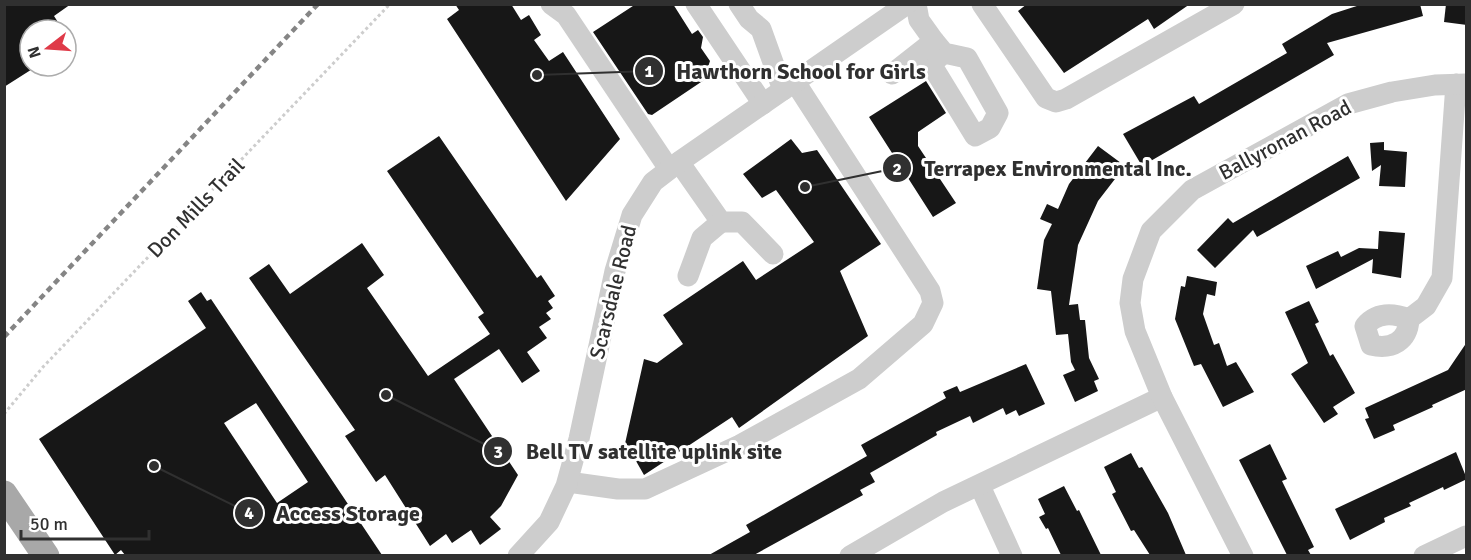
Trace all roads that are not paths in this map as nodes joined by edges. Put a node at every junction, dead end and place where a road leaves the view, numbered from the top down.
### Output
1 (551, 4) edge
2 (696, 4) edge
3 (739, 4) edge
4 (907, 4) edge
5 (916, 4) edge
6 (982, 4) edge
7 (1234, 4) edge
8 (892, 74) dead end
9 (1461, 84) edge
10 (789, 86) junction
11 (763, 104) junction
12 (674, 165) junction
13 (721, 222) junction
14 (773, 254) dead end
15 (688, 276) dead end
16 (1409, 318) dead end
17 (1161, 397) junction
18 (568, 482) junction
19 (980, 486) junction
20 (4, 494) edge
21 (4, 504) edge
22 (1467, 536) edge
23 (40, 555) edge
24 (46, 555) edge
25 (518, 555) edge
26 (850, 555) edge
27 (1012, 555) edge
28 (1243, 555) edge
29 (1424, 555) edge

1 - 12 street
2 - 11 street
3 - 10 street
4 - 10 street, Scarsdale Road
5 - 8 street
6 - 7 street
9 - 16 street
9 - 17 street, Ballyronan Road
10 - 11 street, Scarsdale Road
10 - 18 street
11 - 12 street, Scarsdale Road
12 - 13 street
12 - 18 street, Scarsdale Road
13 - 14 street
13 - 15 street
17 - 19 street
17 - 28 street, Ballyronan Road
18 - 25 street, Scarsdale Road
19 - 26 street
19 - 27 street
20 - 24 main road
21 - 23 street
22 - 29 street

